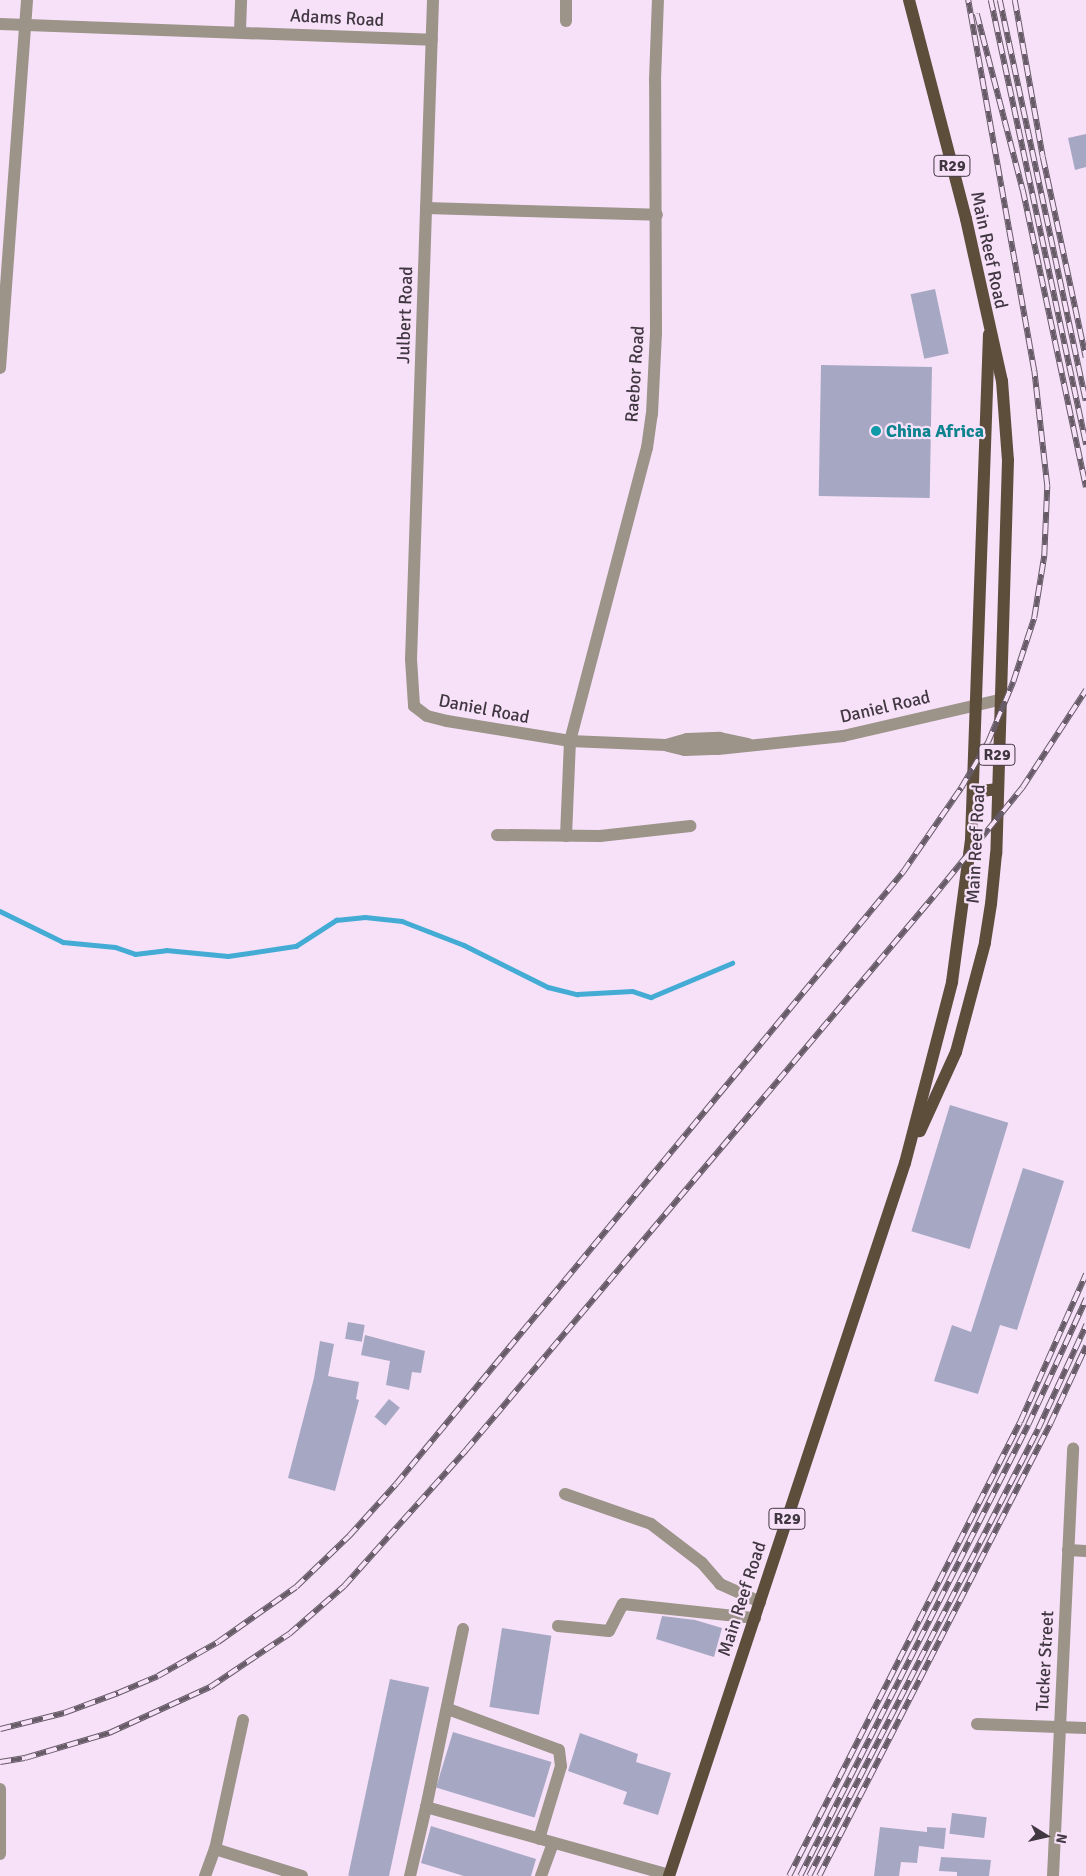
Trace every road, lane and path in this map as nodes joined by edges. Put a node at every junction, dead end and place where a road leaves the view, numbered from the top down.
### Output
1 (27, 0) edge
2 (240, 0) edge
3 (433, 0) edge
4 (566, 0) edge
5 (658, 0) edge
6 (909, 0) edge
7 (566, 21) dead end
8 (0, 24) edge
9 (25, 25) junction
10 (240, 31) junction
11 (432, 40) junction
12 (426, 208) junction
13 (657, 215) junction
14 (989, 334) junction
15 (0, 368) edge
16 (413, 591) joint
17 (999, 700) junction
18 (976, 705) junction
19 (570, 741) junction
20 (996, 789) junction
21 (973, 792) junction
22 (690, 826) dead end
23 (497, 835) dead end
24 (566, 836) junction
25 (905, 1163) junction
26 (1073, 1448) dead end
27 (565, 1494) dead end
28 (1068, 1550) junction
29 (1086, 1551) edge
30 (760, 1602) junction
31 (755, 1618) junction
32 (558, 1626) dead end
33 (462, 1629) dead end
34 (448, 1708) junction
35 (243, 1720) dead end
36 (977, 1724) dead end
37 (1059, 1728) junction
38 (1086, 1728) edge
39 (0, 1789) edge
40 (426, 1807) junction
41 (539, 1839) junction
42 (554, 1843) junction
43 (215, 1849) junction
44 (0, 1854) edge
45 (205, 1876) edge
46 (302, 1876) edge
47 (410, 1876) edge
48 (542, 1876) edge
49 (669, 1876) edge
50 (1053, 1876) edge

1 - 9 street
2 - 10 street
3 - 11 street, Julbert Road
4 - 7 street
5 - 13 street, Raebor Road
6 - 14 main road, Main Reef Road / R29
8 - 9 street, Adams Road
9 - 10 street, Adams Road
9 - 15 street
10 - 11 street, Adams Road
11 - 12 street, Julbert Road
12 - 13 street
12 - 16 street, Julbert Road
13 - 19 street, Raebor Road
14 - 17 main road, Main Reef Road / R29
14 - 18 main road, Main Reef Road / R29
16 - 19 street, Daniel Road
17 - 18 street, Daniel Road
17 - 20 main road, Main Reef Road / R29
18 - 19 street, Daniel Road
18 - 21 main road, Main Reef Road / R29
19 - 24 street, Raebor Road
20 - 21 main road
20 - 25 main road, Main Reef Road / R29
21 - 25 main road, Main Reef Road / R29
22 - 24 street
23 - 24 street
25 - 30 main road, Main Reef Road / R29
26 - 28 street, Tucker Street
27 - 30 street
28 - 29 street
28 - 37 street, Tucker Street
30 - 31 main road, Main Reef Road / R29
31 - 32 street
31 - 49 main road, Main Reef Road / R29
33 - 34 street
34 - 40 street
34 - 41 street
35 - 43 street
36 - 37 street
37 - 38 street
37 - 50 street, Tucker Street
39 - 44 street
40 - 41 street
40 - 47 street
41 - 42 street
42 - 48 street
42 - 49 street
43 - 45 street
43 - 46 street

